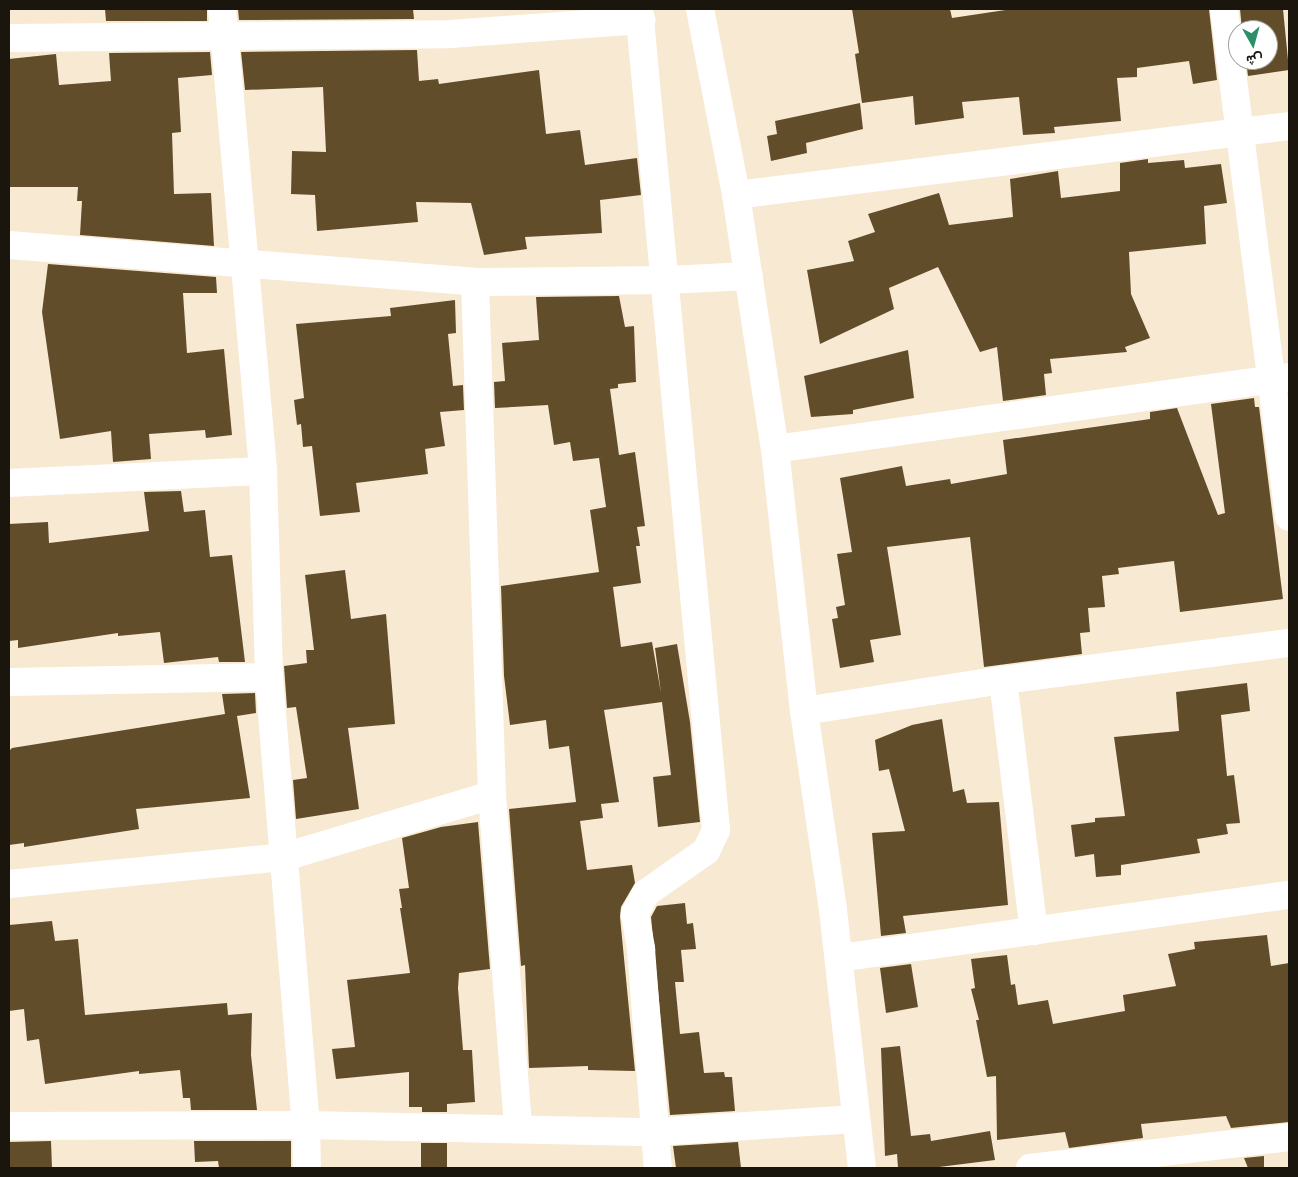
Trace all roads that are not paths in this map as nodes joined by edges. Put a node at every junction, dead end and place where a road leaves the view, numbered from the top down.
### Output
1 (222, 9) edge
2 (700, 9) edge
3 (1224, 9) edge
4 (640, 14) edge
5 (9, 38) edge
6 (225, 38) junction
7 (1289, 126) edge
8 (1238, 134) junction
9 (736, 195) junction
10 (9, 245) edge
11 (246, 263) junction
12 (748, 276) junction
13 (667, 280) junction
14 (475, 282) junction
15 (1280, 378) edge
16 (775, 449) junction
17 (263, 471) junction
18 (9, 483) edge
19 (1289, 517) edge
20 (1289, 643) edge
21 (269, 677) junction
22 (1003, 680) junction
23 (9, 682) edge
24 (804, 711) junction
25 (492, 795) junction
26 (284, 857) junction
27 (9, 884) edge
28 (1289, 895) edge
29 (1034, 931) junction
30 (839, 958) junction
31 (856, 1120) junction
32 (306, 1125) junction
33 (9, 1126) edge
34 (518, 1128) junction
35 (654, 1132) junction
36 (1289, 1137) edge
37 (307, 1168) edge
38 (658, 1168) edge
39 (862, 1168) edge
40 (1030, 1168) edge

1 - 6 street
2 - 9 street
3 - 8 street
4 - 6 street
4 - 13 street
5 - 6 street
6 - 11 street
7 - 8 street
8 - 9 street
8 - 15 street
9 - 12 street
10 - 11 street
11 - 14 street
11 - 17 street
12 - 13 street
12 - 16 street
13 - 14 street
13 - 35 street
14 - 25 street
15 - 16 street
15 - 19 street
16 - 24 street
17 - 18 street
17 - 21 street
20 - 22 street
21 - 23 street
21 - 26 street
22 - 24 street
22 - 29 street
24 - 30 street
25 - 26 street
25 - 34 street
26 - 27 street
26 - 32 street
28 - 29 street
29 - 30 street
30 - 31 street
31 - 35 street
31 - 39 street
32 - 33 street
32 - 34 street
32 - 37 street
34 - 35 street
35 - 38 street
36 - 40 street

